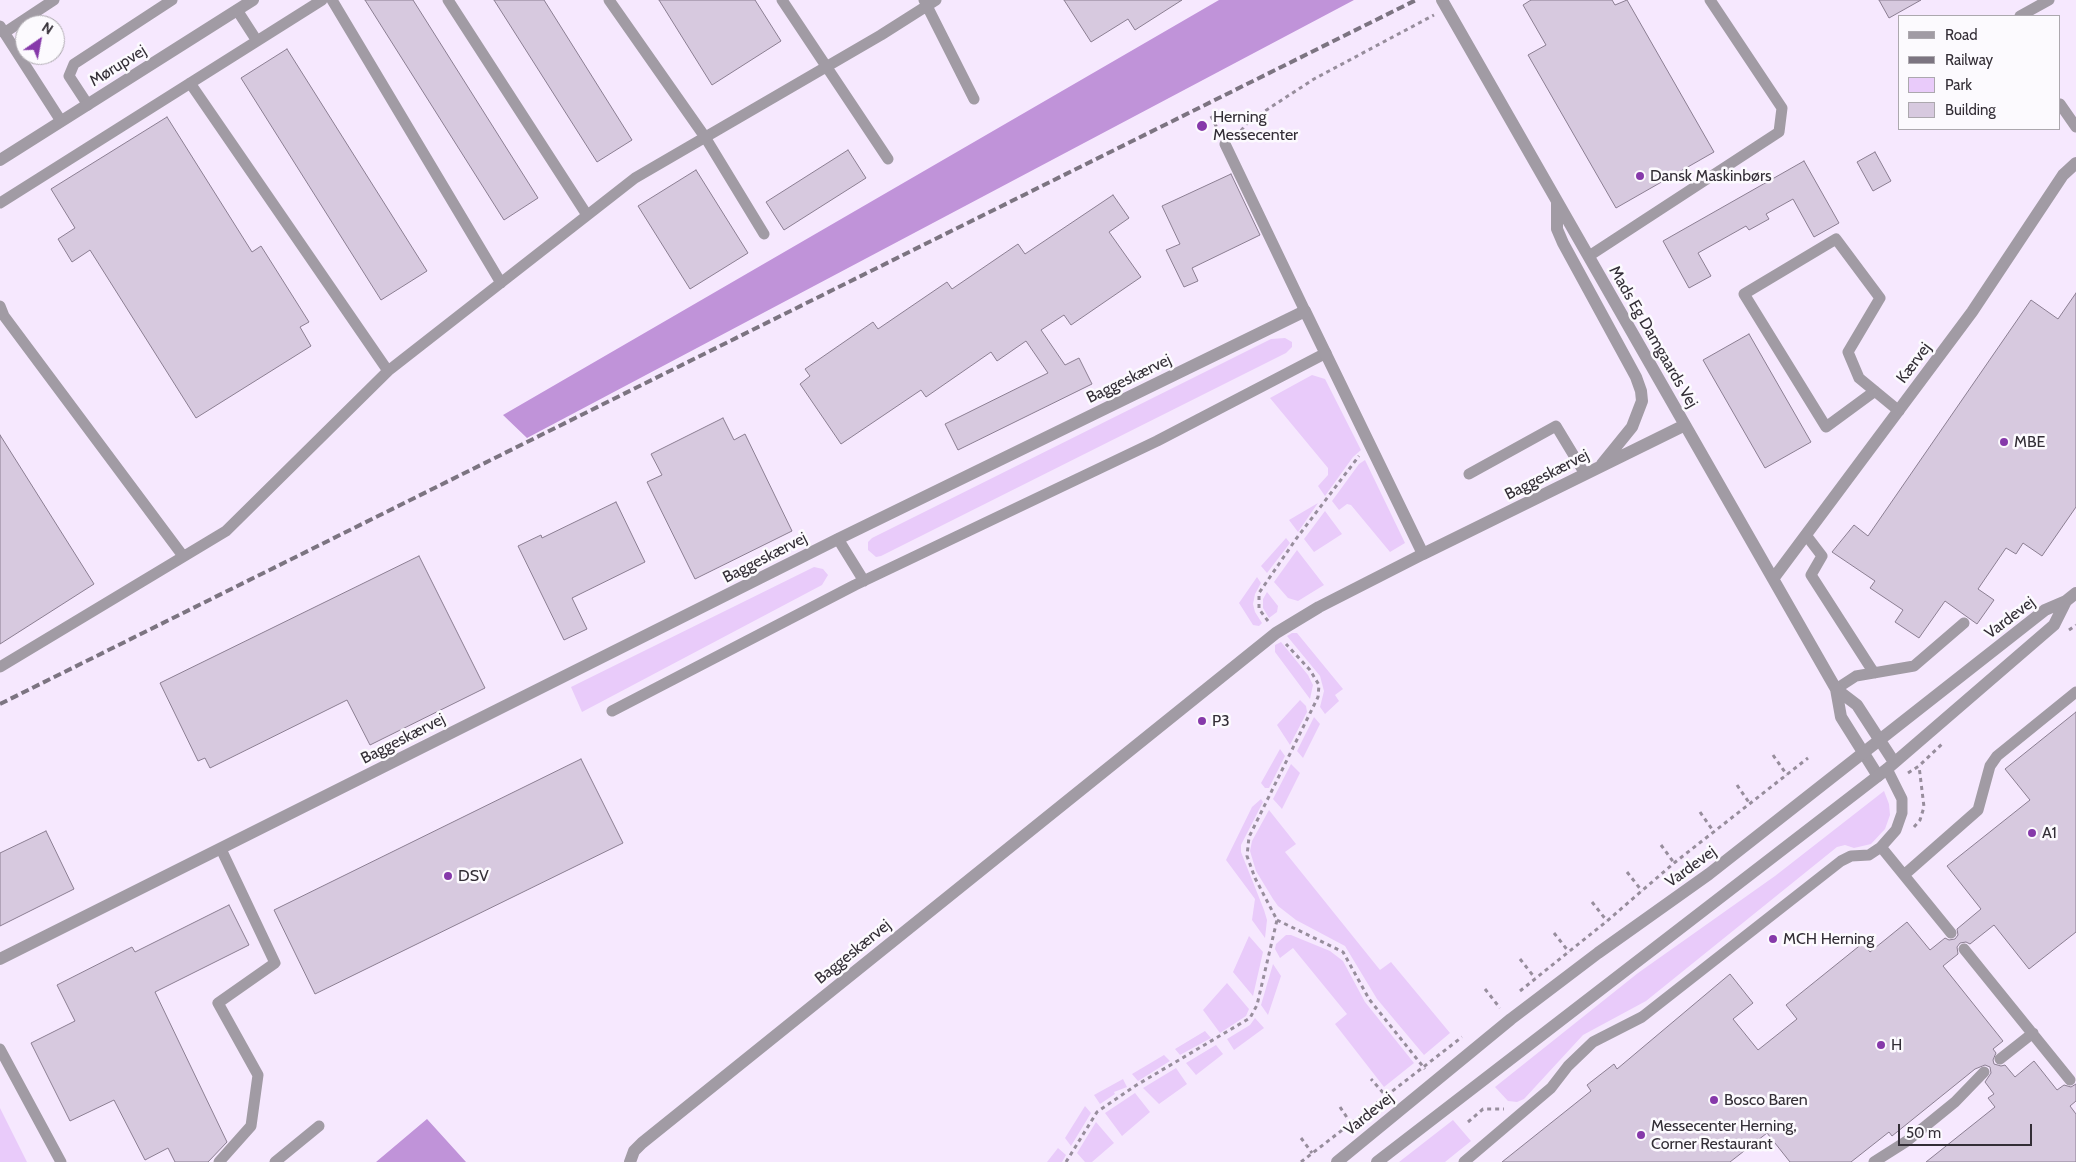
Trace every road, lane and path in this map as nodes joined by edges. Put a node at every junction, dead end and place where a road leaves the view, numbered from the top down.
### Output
1 (54, 0) edge
2 (172, 0) edge
3 (253, 0) edge
4 (322, 0) edge
5 (332, 0) edge
6 (448, 0) edge
7 (608, 0) edge
8 (782, 0) edge
9 (1710, 0) edge
10 (2049, 0) edge
11 (929, 2) edge
12 (1444, 4) edge
13 (237, 10) junction
14 (2022, 15) edge
15 (2, 29) edge
16 (257, 41) junction
17 (827, 67) junction
18 (190, 83) junction
19 (974, 98) dead end
20 (88, 105) junction
21 (2061, 105) edge
22 (61, 122) junction
23 (2076, 127) edge
24 (705, 137) junction
25 (1236, 138) dead end
26 (1226, 144) dead end
27 (888, 159) dead end
28 (0, 160) edge
29 (2076, 163) edge
30 (1557, 200) junction
31 (0, 202) edge
32 (587, 215) junction
33 (764, 234) dead end
34 (1588, 256) junction
35 (501, 283) junction
36 (1305, 311) junction
37 (1, 314) edge
38 (1326, 353) junction
39 (388, 371) junction
40 (1874, 391) junction
41 (1899, 411) junction
42 (1685, 425) junction
43 (1373, 449) junction
44 (1601, 466) junction
45 (1470, 474) dead end
46 (1585, 474) junction
47 (1806, 535) junction
48 (838, 539) junction
49 (1423, 554) junction
50 (184, 556) junction
51 (1773, 579) junction
52 (864, 581) junction
53 (2071, 597) edge
54 (1964, 623) dead end
55 (1276, 633) junction
56 (0, 667) edge
57 (1874, 673) junction
58 (1836, 689) junction
59 (2076, 692) edge
60 (612, 712) dead end
61 (1879, 739) junction
62 (1864, 752) junction
63 (1773, 755) dead end
64 (1808, 758) dead end
65 (1886, 769) junction
66 (1787, 775) junction
67 (1737, 785) dead end
68 (1750, 804) junction
69 (1700, 812) dead end
70 (1714, 832) junction
71 (1662, 845) dead end
72 (1881, 846) junction
73 (221, 849) junction
74 (1674, 863) junction
75 (1627, 872) dead end
76 (1904, 875) junction
77 (1642, 891) junction
78 (1592, 902) dead end
79 (1276, 920) junction
80 (1607, 921) junction
81 (1554, 933) dead end
82 (1952, 933) dead end
83 (1964, 949) dead end
84 (1569, 952) junction
85 (0, 959) edge
86 (1520, 959) dead end
87 (1535, 978) junction
88 (1485, 989) dead end
89 (1514, 996) dead end
90 (1507, 1002) dead end
91 (1500, 1008) junction
92 (1493, 1014) dead end
93 (2033, 1033) junction
94 (1465, 1035) dead end
95 (0, 1049) edge
96 (2000, 1059) dead end
97 (1424, 1068) junction
98 (1427, 1072) dead end
99 (1984, 1072) dead end
100 (1371, 1079) dead end
101 (2070, 1080) dead end
102 (1386, 1096) junction
103 (1340, 1107) dead end
104 (1483, 1109) dead end
105 (1350, 1122) junction
106 (1468, 1122) dead end
107 (319, 1126) dead end
108 (1301, 1138) dead end
109 (1312, 1153) junction
110 (1342, 1160) edge
111 (61, 1162) edge
112 (219, 1162) edge
113 (275, 1162) edge
114 (630, 1162) edge
115 (1066, 1162) edge
116 (1301, 1162) edge
117 (1377, 1162) edge
118 (1464, 1162) edge
119 (1874, 1162) edge

1 - 15 lane
2 - 20 lane
3 - 13 street, Mørupvej
4 - 16 lane
5 - 35 lane
6 - 32 lane
7 - 24 lane
8 - 17 lane
9 - 34 lane
10 - 14 lane
11 - 17 lane
11 - 19 lane
12 - 25 path
12 - 30 street, Mads Eg Damgaards Vej
13 - 16 lane
13 - 20 street, Mørupvej
15 - 22 lane
16 - 18 lane
17 - 24 lane
17 - 27 lane
18 - 31 lane
18 - 39 lane
20 - 22 street, Mørupvej
21 - 23 lane
22 - 28 street, Mørupvej
24 - 32 lane
24 - 33 lane
26 - 36 lane
29 - 41 street, Kærvej
30 - 34 street, Mads Eg Damgaards Vej
30 - 44 street
32 - 35 lane
34 - 42 street, Mads Eg Damgaards Vej
35 - 39 lane
36 - 38 street
36 - 48 street, Baggeskærvej
37 - 50 lane
38 - 43 street
38 - 52 lane
39 - 50 lane
40 - 40 lane
40 - 41 lane
41 - 47 street, Kærvej
42 - 44 street, Baggeskærvej
42 - 51 street, Mads Eg Damgaards Vej
43 - 49 street
43 - 55 path
44 - 46 street, Baggeskærvej
45 - 46 lane
46 - 49 street, Baggeskærvej
47 - 51 street, Kærvej
47 - 57 lane
48 - 52 lane
48 - 73 street, Baggeskærvej
49 - 55 street, Baggeskærvej
50 - 56 lane
51 - 58 street, Mads Eg Damgaards Vej
52 - 60 lane
53 - 61 street, Vardevej
53 - 65 street, Vardevej
54 - 57 lane
55 - 79 path
55 - 114 street, Baggeskærvej
57 - 58 lane
58 - 61 street, Mads Eg Damgaards Vej
58 - 62 street, Mads Eg Damgaards Vej
59 - 76 lane
61 - 62 street, Vardevej
61 - 65 street, Mads Eg Damgaards Vej
62 - 65 street, Mads Eg Damgaards Vej
62 - 110 street, Vardevej
63 - 66 path
64 - 66 path
65 - 72 lane
65 - 117 street, Vardevej
66 - 68 path
67 - 68 path
68 - 70 path
69 - 70 path
70 - 74 path
71 - 74 path
72 - 76 lane
72 - 118 lane
73 - 85 street, Baggeskærvej
73 - 112 lane
74 - 77 path
75 - 77 path
76 - 82 lane
77 - 80 path
78 - 80 path
79 - 97 path
79 - 115 path
80 - 84 path
81 - 84 path
83 - 93 lane
84 - 87 path
86 - 87 path
87 - 89 path
88 - 91 path
90 - 91 path
91 - 92 path
93 - 96 lane
93 - 101 lane
94 - 97 path
95 - 111 lane
97 - 98 path
97 - 102 path
99 - 119 lane
100 - 102 path
102 - 105 path
103 - 105 path
104 - 106 path
105 - 109 path
107 - 113 lane
108 - 109 path
109 - 116 path

